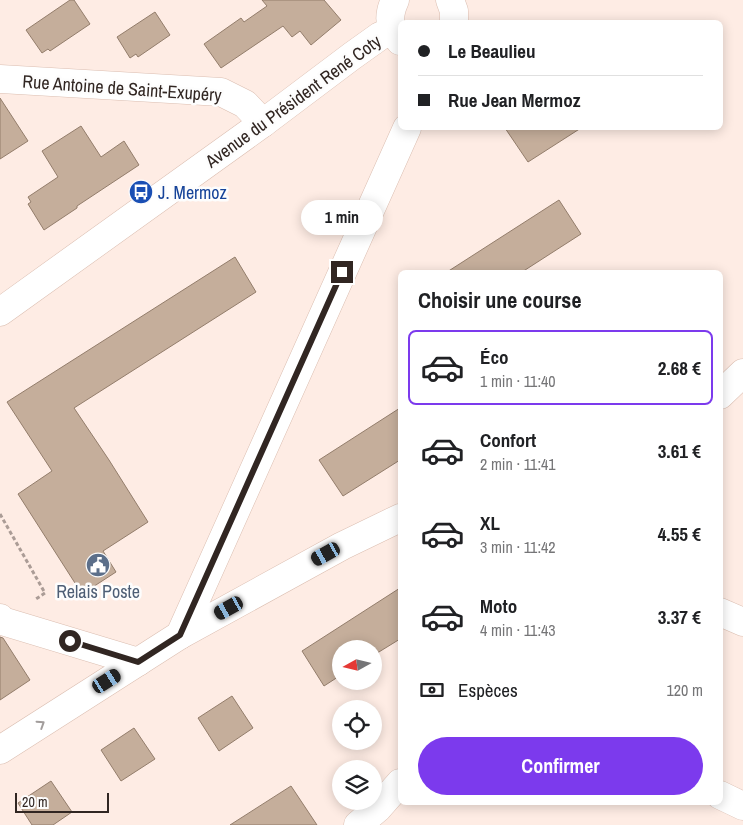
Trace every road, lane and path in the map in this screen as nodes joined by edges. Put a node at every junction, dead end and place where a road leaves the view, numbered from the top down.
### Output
1 (395, 0) edge
2 (450, 0) edge
3 (454, 20) edge
4 (396, 36) edge
5 (0, 79) edge
6 (263, 123) junction
7 (406, 130) edge
8 (0, 312) edge
9 (743, 373) edge
10 (723, 392) edge
11 (0, 514) edge
12 (398, 519) edge
13 (723, 613) edge
14 (1, 619) edge
15 (743, 622) edge
16 (180, 635) junction
17 (138, 662) junction
18 (0, 750) edge
19 (398, 785) edge
20 (723, 796) edge
21 (743, 806) edge
22 (358, 825) edge

1 - 4 street, Avenue du Président René Coty
2 - 3 street
4 - 6 street, Avenue du Président René Coty
5 - 6 street, Rue Antoine de Saint-Exupéry
6 - 8 street, Avenue du Président René Coty
7 - 16 street
9 - 10 street
11 - 14 path
12 - 16 street
13 - 15 street
14 - 17 street
16 - 17 street
18 -> 17 street
19 - 22 street
20 - 21 street

